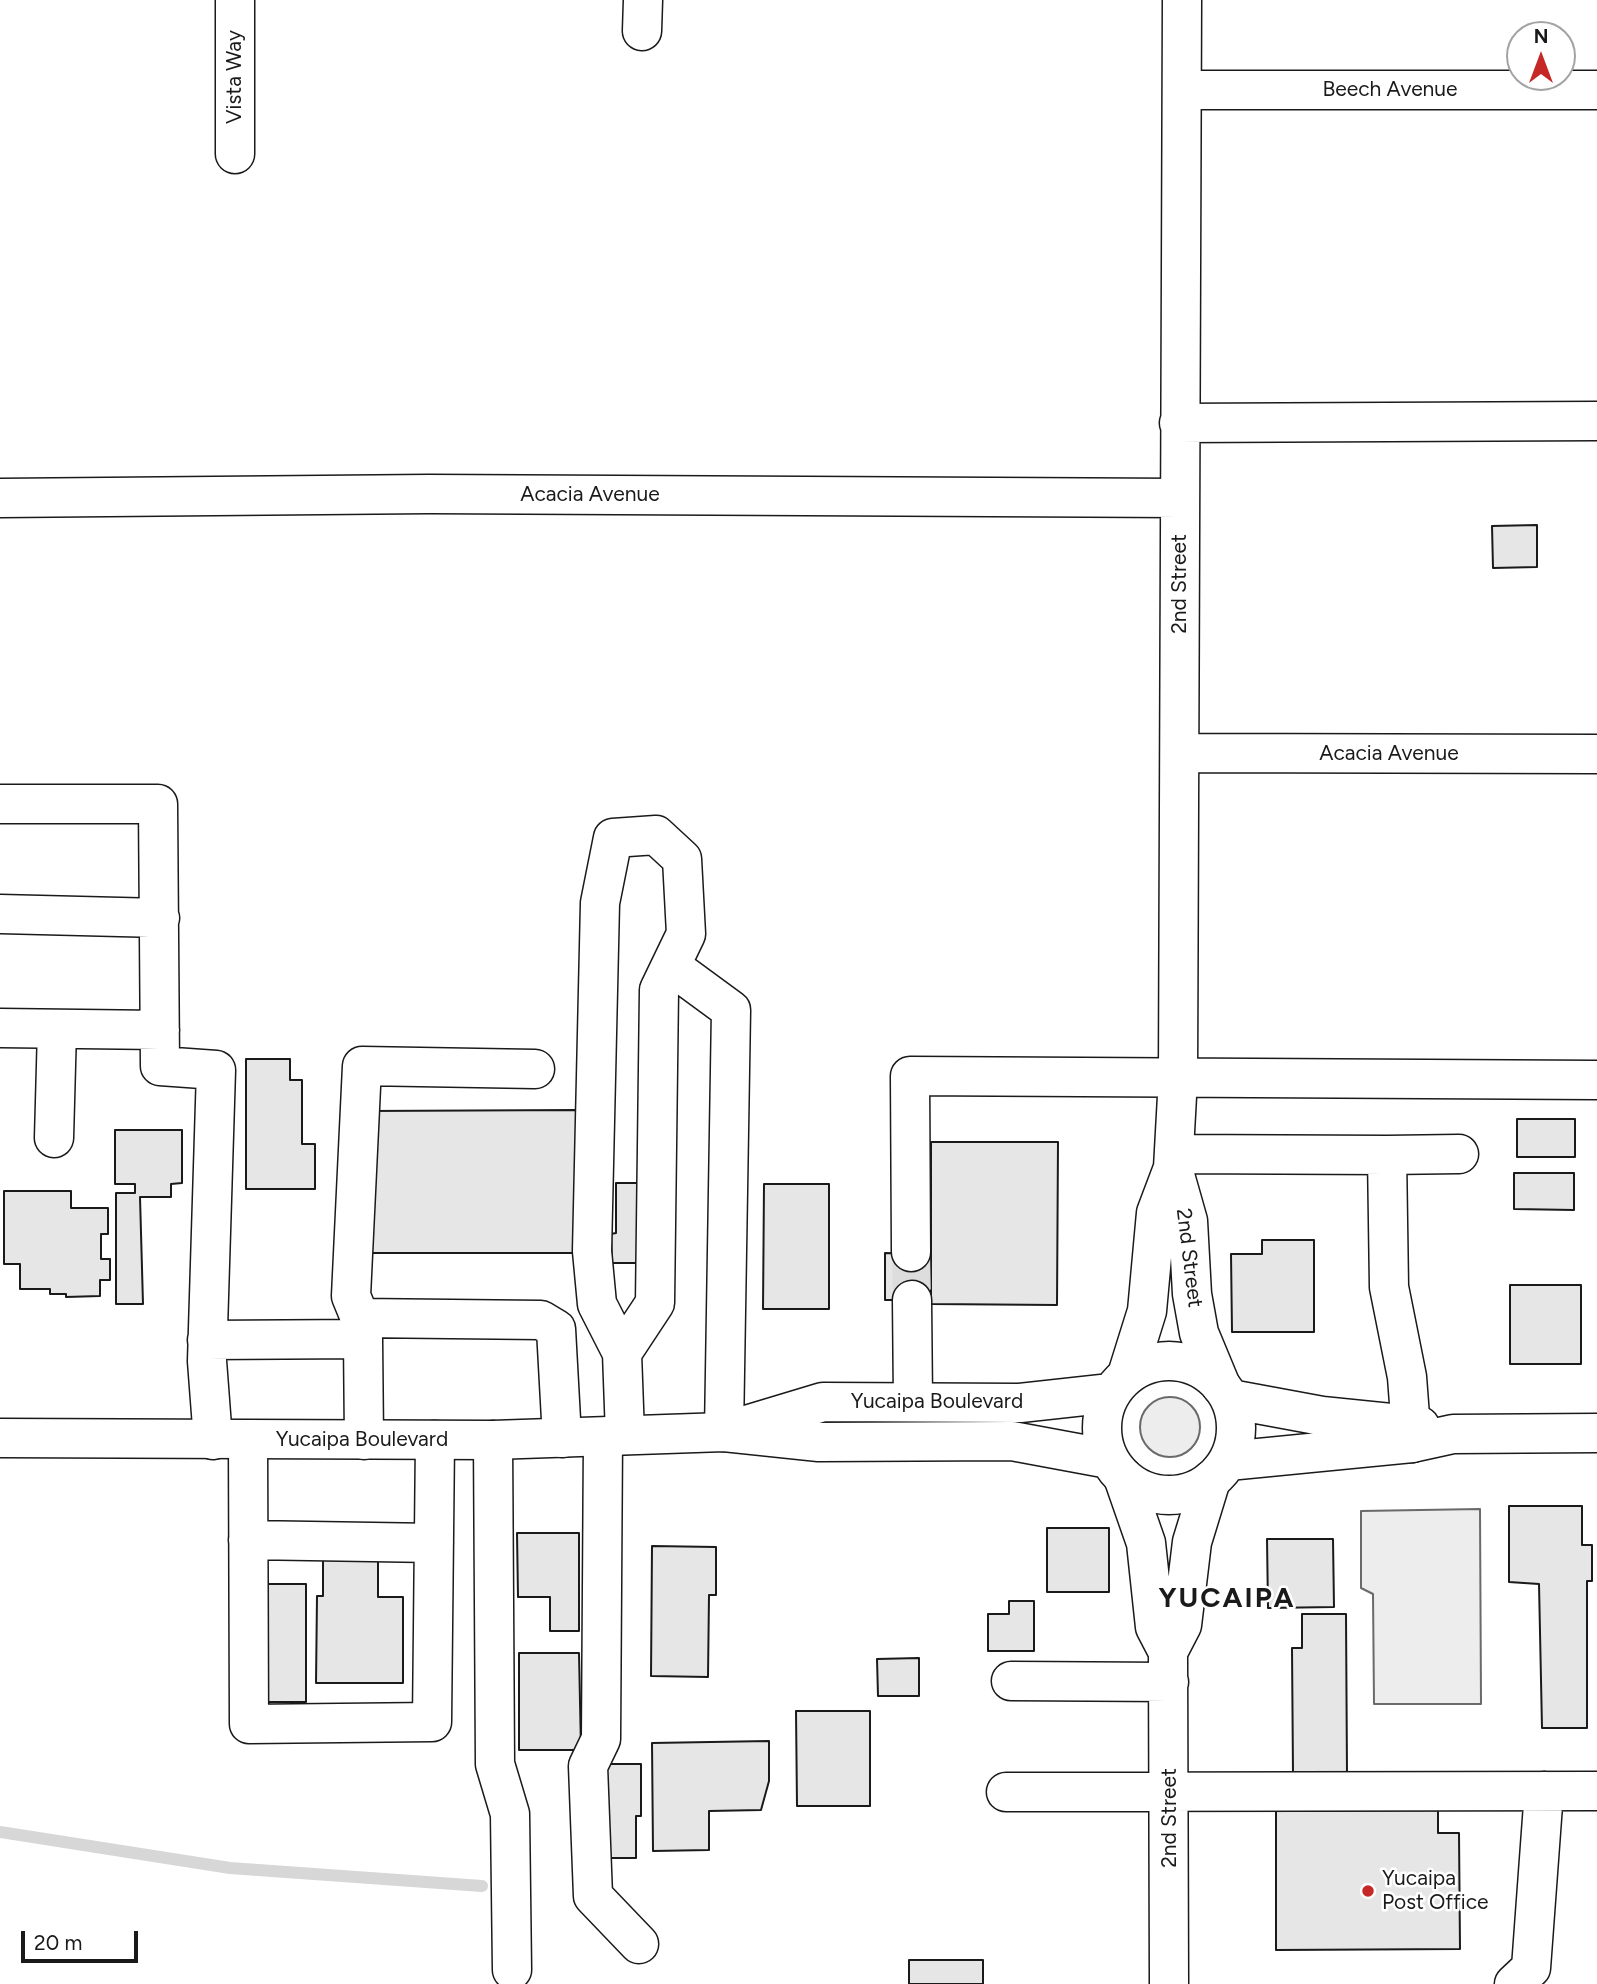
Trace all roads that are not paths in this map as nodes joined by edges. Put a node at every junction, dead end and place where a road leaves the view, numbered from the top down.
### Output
1 (235, 0) edge
2 (1182, 0) edge
3 (1182, 90) junction
4 (1597, 90) edge
5 (235, 154) dead end
6 (1597, 421) edge
7 (1179, 423) junction
8 (0, 498) edge
9 (1180, 498) junction
10 (1181, 753) junction
11 (1597, 754) edge
12 (0, 804) edge
13 (0, 914) edge
14 (160, 918) junction
15 (671, 966) junction
16 (0, 1028) edge
17 (57, 1029) junction
18 (160, 1030) junction
19 (535, 1069) dead end
20 (1178, 1078) junction
21 (1597, 1080) edge
22 (54, 1138) dead end
23 (1459, 1154) dead end
24 (1388, 1155) junction
25 (1173, 1161) junction
26 (911, 1252) tunnel mouth
27 (912, 1300) tunnel mouth
28 (362, 1328) junction
29 (207, 1340) junction
30 (622, 1353) junction
31 (1119, 1384) junction
32 (1225, 1392) junction
33 (913, 1401) junction
34 (724, 1432) junction
35 (1412, 1433) junction
36 (1597, 1433) edge
37 (614, 1436) junction
38 (0, 1438) edge
39 (562, 1438) junction
40 (230, 1440) junction
41 (364, 1440) junction
42 (435, 1440) junction
43 (493, 1440) junction
44 (1116, 1468) junction
45 (1219, 1471) junction
46 (248, 1540) junction
47 (434, 1543) junction
48 (1169, 1667) junction
49 (1011, 1681) dead end
50 (1170, 1790) junction
51 (1544, 1791) junction
52 (1597, 1791) edge
53 (1006, 1792) dead end
54 (639, 1944) dead end
55 (512, 1970) dead end
56 (1169, 1984) edge
57 (1514, 1984) edge

1 - 5 street, Vista Way
2 - 3 street, 2nd Street
3 - 4 street, Beech Avenue
3 - 7 street, 2nd Street
6 - 7 street
7 - 9 street, 2nd Street
8 - 9 street, Acacia Avenue
9 - 10 street, 2nd Street
10 - 11 street, Acacia Avenue
10 - 20 street, 2nd Street
12 - 14 street
13 - 14 street
14 - 18 street
15 - 30 street
15 - 30 street
15 - 34 street
16 - 17 street
17 - 18 street
17 - 22 street
18 - 29 street
19 - 28 street
20 - 21 street
20 - 25 street, 2nd Street
20 - 26 street
23 - 24 street
24 - 25 street
24 - 35 street
25 - 31 street, 2nd Street
25 - 32 street, 2nd Street
27 - 33 street
28 - 29 street
28 - 39 street
28 - 41 street
29 - 40 street
30 - 37 street
31 - 32 street
31 - 33 street, Yucaipa Boulevard
31 - 44 street
32 - 35 street
32 - 45 street
33 - 34 street, Yucaipa Boulevard
34 - 37 street, Yucaipa Boulevard
34 - 44 street, Yucaipa Boulevard
35 - 36 street
35 - 45 street
37 - 39 street, Yucaipa Boulevard
37 - 54 street
38 - 40 street, Yucaipa Boulevard
39 - 43 street, Yucaipa Boulevard
40 - 41 street, Yucaipa Boulevard
40 - 46 street
41 - 42 street, Yucaipa Boulevard
42 - 43 street, Yucaipa Boulevard
42 - 47 street
43 - 55 street
44 - 45 street
44 - 48 street, 2nd Street
45 - 48 street, 2nd Street
46 - 47 street
46 - 47 street
48 - 49 street
48 - 50 street, 2nd Street
50 - 51 street
50 - 53 street
50 - 56 street, 2nd Street
51 - 52 street
51 - 57 street

